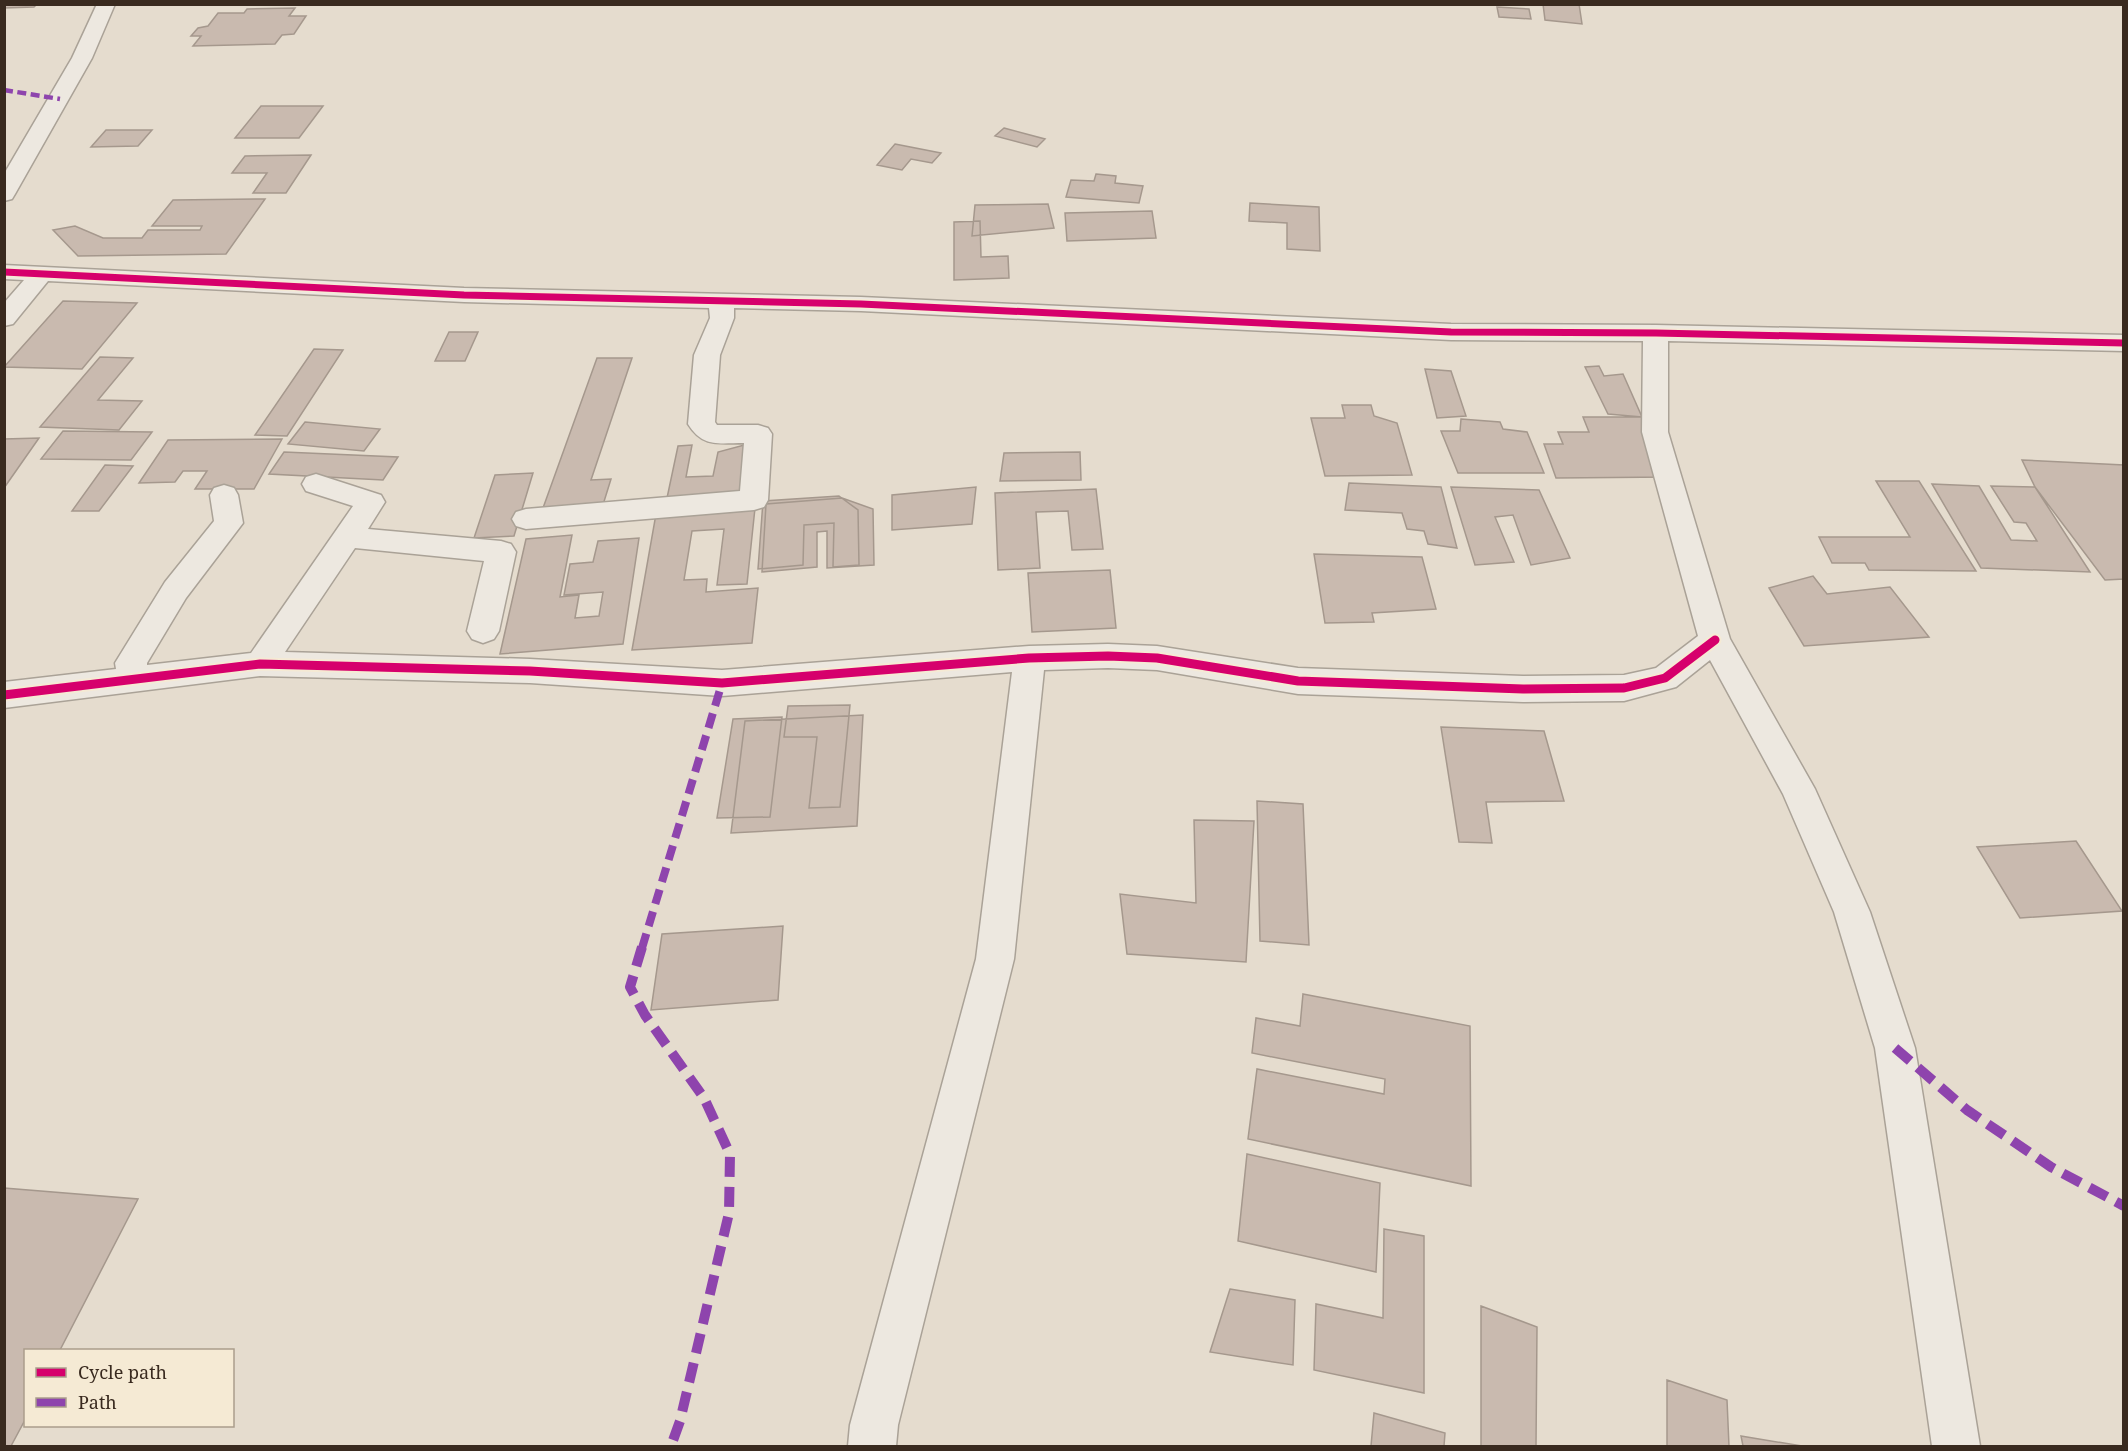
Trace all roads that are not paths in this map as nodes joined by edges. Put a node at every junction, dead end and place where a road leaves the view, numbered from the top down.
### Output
1 (106, 4) edge
2 (4, 194) edge
3 (4, 272) edge
4 (42, 274) junction
5 (721, 301) junction
6 (4, 320) edge
7 (1656, 333) junction
8 (2124, 343) edge
9 (316, 484) dead end
10 (224, 495) dead end
11 (526, 519) dead end
12 (347, 537) junction
13 (483, 631) dead end
14 (1715, 640) junction
15 (1029, 658) junction
16 (260, 664) junction
17 (135, 680) junction
18 (4, 695) edge
19 (872, 1446) edge
20 (1956, 1446) edge

1 - 2 street
3 - 4 street
4 - 5 street
4 - 6 street
5 - 7 street
5 - 11 street
7 - 8 street
7 - 14 street
9 - 12 street
10 - 17 street
12 - 13 street
12 - 16 street
14 - 15 street
14 - 20 street
15 - 16 street
15 - 19 street
16 - 17 street
17 - 18 street

